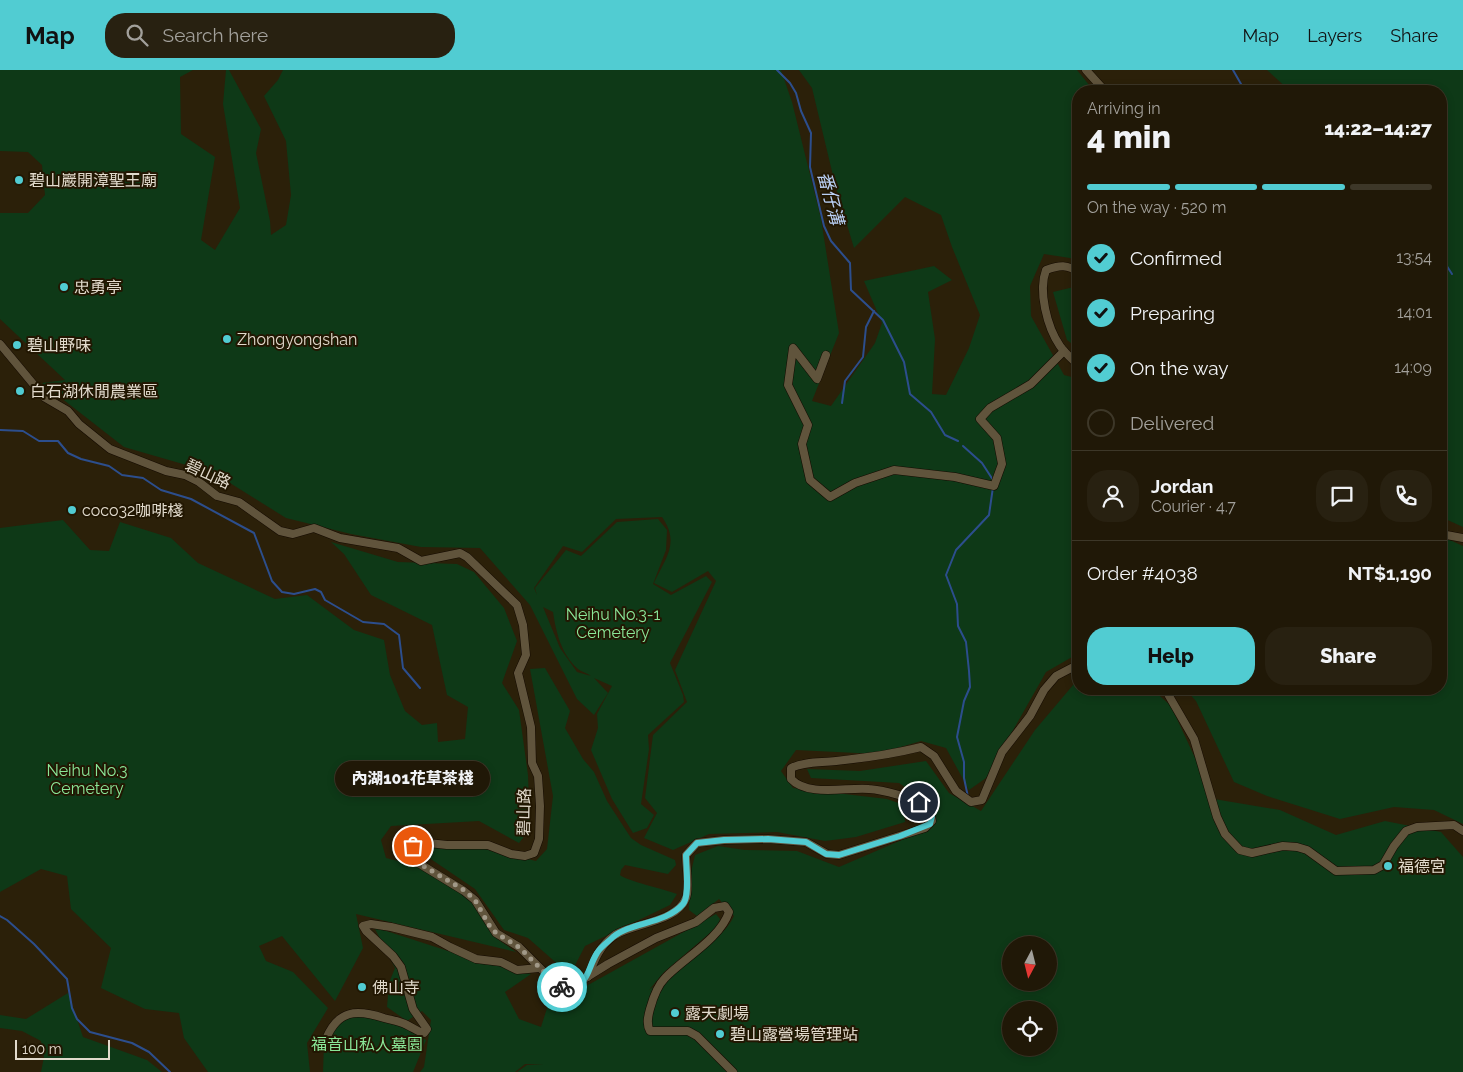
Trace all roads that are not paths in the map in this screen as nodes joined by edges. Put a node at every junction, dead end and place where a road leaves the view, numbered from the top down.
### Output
1 (1086, 70) edge
2 (1100, 85) edge
3 (1072, 268) edge
4 (0, 344) edge
5 (1064, 351) junction
6 (826, 355) dead end
7 (1072, 359) edge
8 (1447, 535) edge
9 (1463, 538) edge
10 (1072, 668) edge
11 (1168, 695) edge
12 (1463, 831) edge
13 (539, 968) junction
14 (588, 976) junction
15 (326, 1039) dead end
16 (733, 1072) edge

1 - 2 street
3 - 5 street
4 - 13 street, 碧山路
5 - 6 street
5 - 7 street
8 - 9 street
10 - 14 street
11 - 12 street
13 - 14 street, 碧山路
13 - 15 street
14 - 16 street, 碧山路

